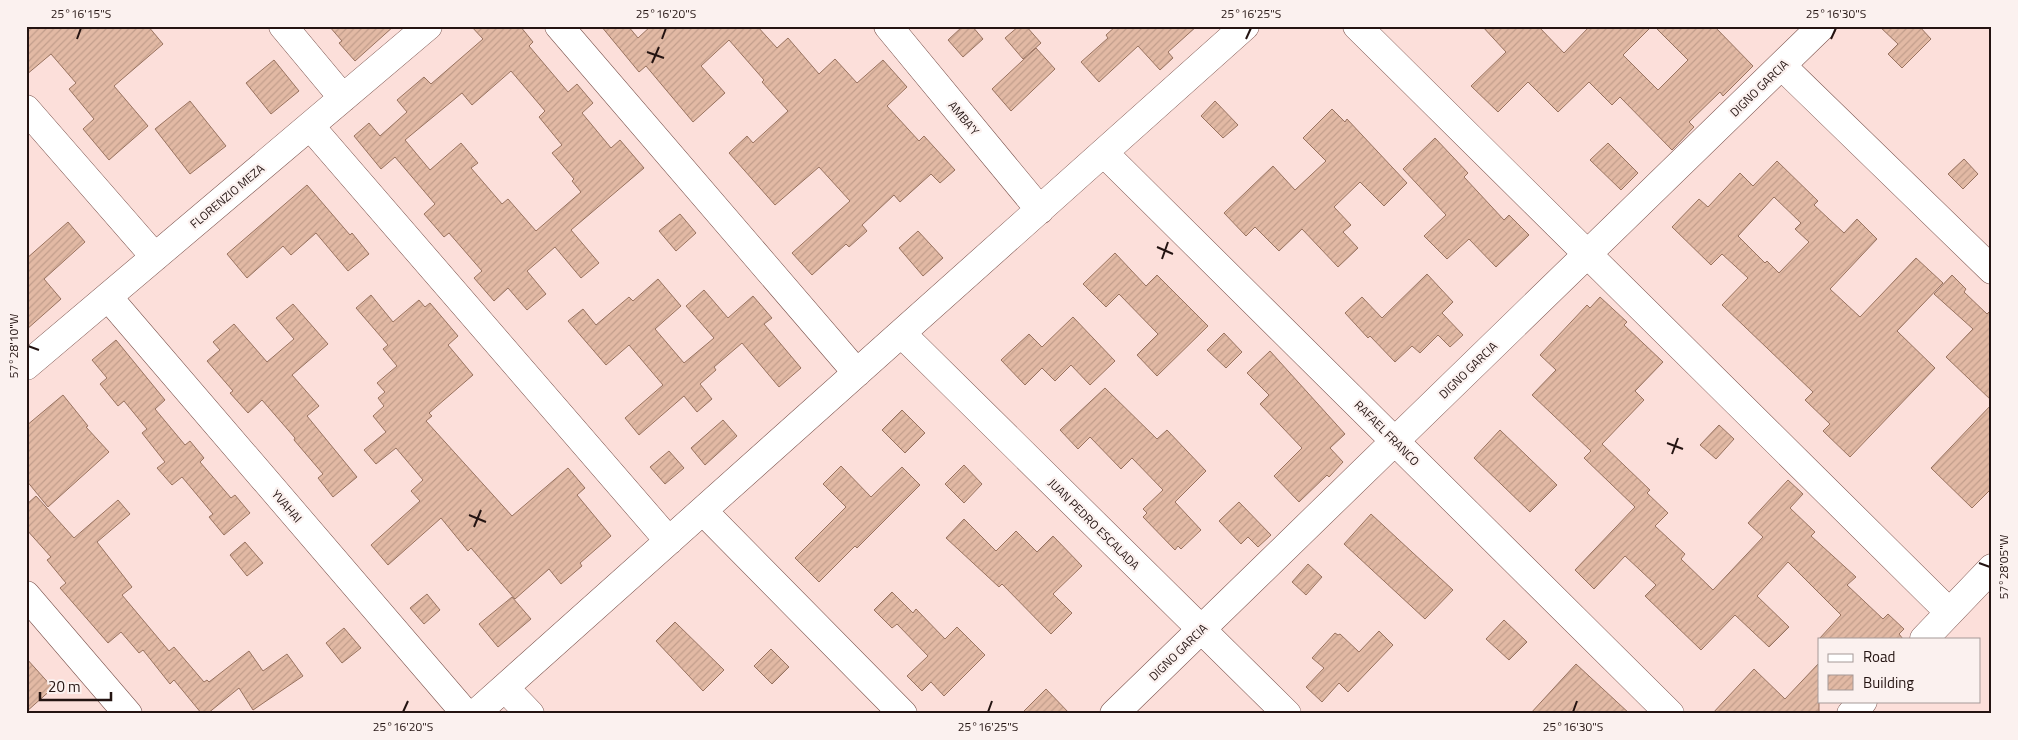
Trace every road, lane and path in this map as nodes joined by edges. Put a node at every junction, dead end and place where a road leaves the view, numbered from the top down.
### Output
1 (283, 26) edge
2 (428, 26) edge
3 (559, 26) edge
4 (888, 26) edge
5 (1357, 26) edge
6 (1822, 26) edge
7 (1244, 27) edge
8 (1782, 66) junction
9 (343, 98) junction
10 (26, 109) edge
11 (310, 126) junction
12 (1104, 153) junction
13 (1040, 210) junction
14 (1587, 254) junction
15 (155, 257) junction
16 (1992, 270) edge
17 (108, 297) junction
18 (902, 334) junction
19 (26, 366) edge
20 (857, 373) junction
21 (1395, 441) junction
22 (703, 511) junction
23 (669, 541) junction
24 (1992, 568) edge
25 (26, 595) edge
26 (1949, 612) junction
27 (1201, 630) junction
28 (1925, 638) edge
29 (505, 688) junction
30 (1862, 702) edge
31 (128, 714) edge
32 (466, 714) edge
33 (475, 714) edge
34 (530, 714) edge
35 (903, 714) edge
36 (1114, 714) edge
37 (1287, 714) edge
38 (1670, 714) edge
39 (1851, 714) edge

1 - 9 street
2 - 9 street, FLORENZIO MEZA
3 - 20 street
4 - 13 street, AMBA'Y
5 - 14 street
6 - 8 street, DIGNO GARCIA
7 - 12 street
8 - 14 street, DIGNO GARCIA
8 - 16 street
9 - 11 street, FLORENZIO MEZA
10 - 15 street
11 - 15 street, FLORENZIO MEZA
11 - 23 street
12 - 13 street
12 - 21 street, RAFAEL FRANCO
13 - 18 street
14 - 21 street, DIGNO GARCIA
14 - 26 street
15 - 17 street, FLORENZIO MEZA
17 - 19 street, FLORENZIO MEZA
17 - 32 street, YVAHAI
18 - 20 street
18 - 27 street, JUAN PEDRO ESCALADA
20 - 22 street
21 - 27 street, DIGNO GARCIA
21 - 38 street, RAFAEL FRANCO
22 - 23 street
22 - 35 street
23 - 29 street
24 - 26 street
25 - 31 street
26 - 28 street
27 - 36 street, DIGNO GARCIA
27 - 37 street, JUAN PEDRO ESCALADA
29 - 33 street
29 - 34 street
30 - 39 street

